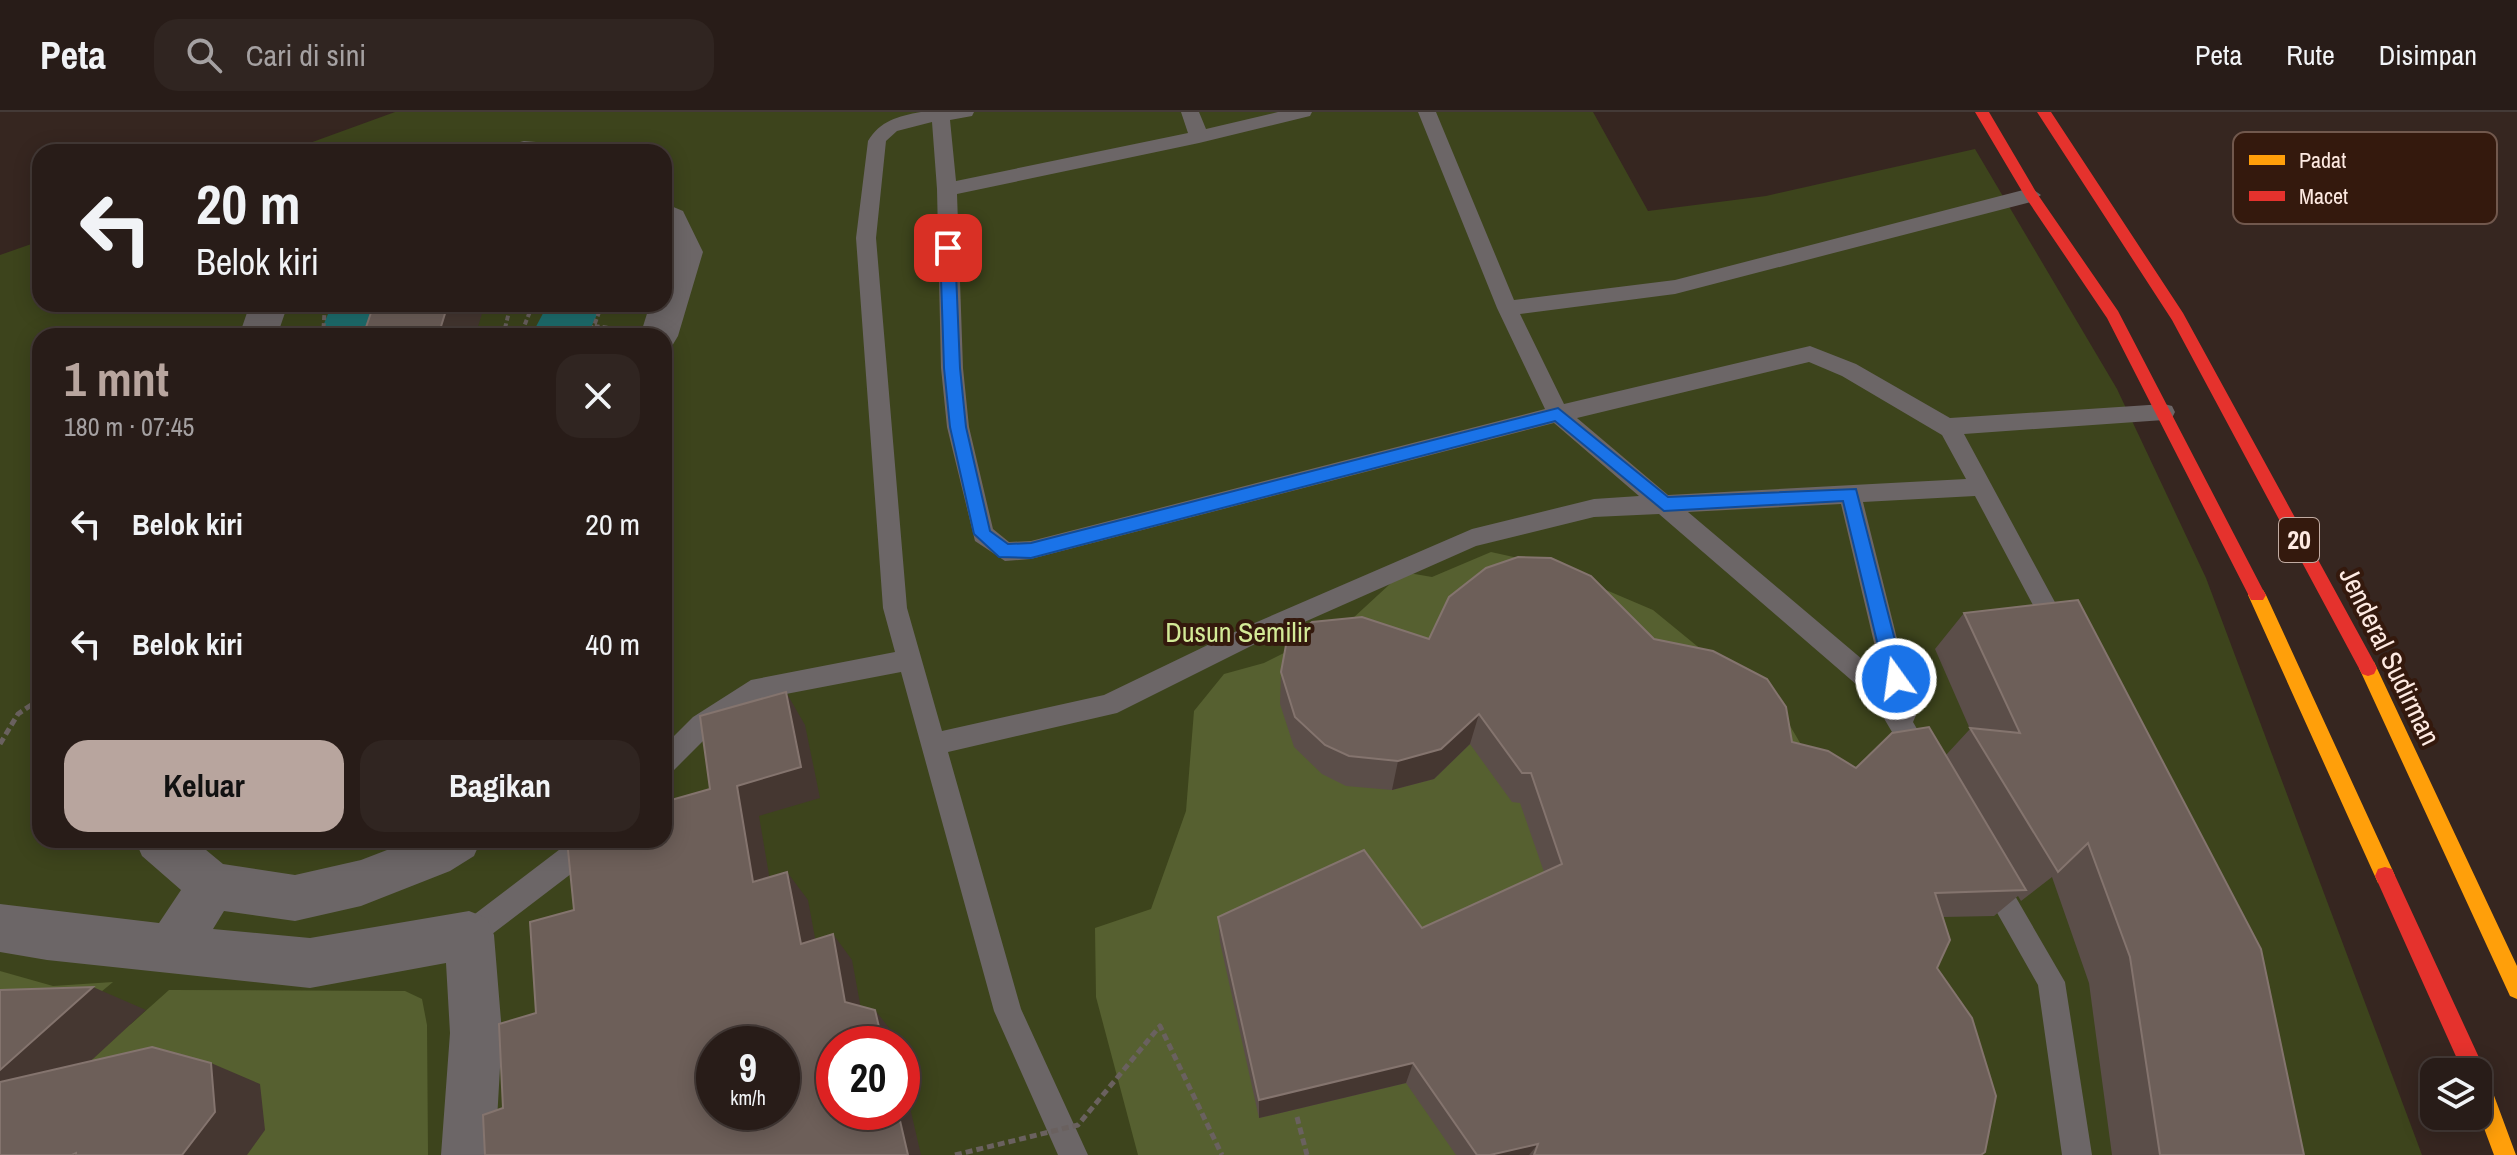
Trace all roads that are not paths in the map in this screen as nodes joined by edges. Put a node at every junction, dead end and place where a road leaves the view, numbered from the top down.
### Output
1 (965, 112) edge
2 (1190, 112) edge
3 (1303, 112) edge
4 (1427, 112) edge
5 (1982, 112) edge
6 (2044, 112) edge
7 (940, 114) edge
8 (1199, 137) junction
9 (947, 189) junction
10 (2031, 195) junction
11 (672, 224) edge
12 (672, 294) edge
13 (1507, 308) junction
14 (2164, 412) junction
15 (1558, 414) junction
16 (1948, 427) junction
17 (1980, 487) junction
18 (1850, 494) junction
19 (1664, 504) junction
20 (2068, 649) edge
21 (910, 660) junction
22 (1911, 740) junction
23 (933, 744) junction
24 (672, 755) edge
25 (1933, 779) edge
26 (168, 848) edge
27 (444, 848) edge
28 (582, 848) edge
29 (1977, 856) edge
30 (212, 886) junction
31 (0, 928) edge
32 (469, 935) junction
33 (171, 949) junction
34 (2517, 989) edge
35 (2468, 1058) edge
36 (2492, 1120) edge
37 (468, 1155) edge
38 (1073, 1155) edge
39 (2077, 1155) edge
40 (2505, 1155) edge

1 - 7 lane
2 - 8 lane
3 - 8 lane
4 - 13 lane
5 - 10 highway, 20
6 - 34 highway, Jenderal Sudirman / 20
7 - 9 lane
7 - 21 lane
8 - 9 lane
9 - 15 lane
10 - 13 lane
10 - 14 highway, 20
11 - 12 street
13 - 15 lane
14 - 16 lane
14 - 35 highway, 20
15 - 16 lane
15 - 19 lane
16 - 17 lane
17 - 18 lane
17 - 20 lane
18 - 19 lane
18 - 22 lane
19 - 22 lane
19 - 23 lane
21 - 23 lane
21 - 24 lane
22 - 25 lane
23 - 38 lane
26 - 30 street
27 - 30 street
28 - 32 lane
29 - 39 lane
30 - 33 street
31 - 33 street
32 - 33 street
32 - 37 street
36 - 40 highway

